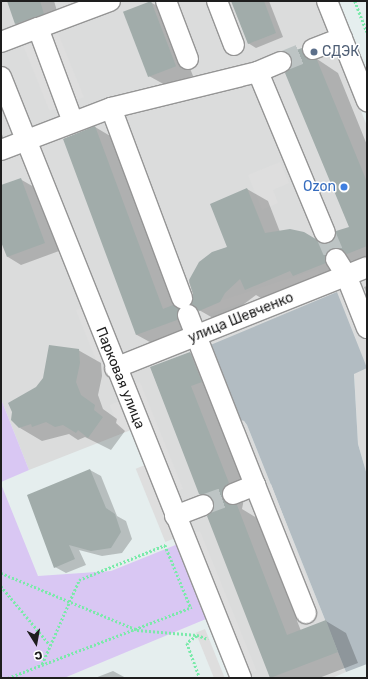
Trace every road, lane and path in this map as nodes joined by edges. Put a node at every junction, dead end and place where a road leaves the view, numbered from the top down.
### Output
1 (110, 1) edge
2 (166, 1) edge
3 (217, 1) edge
4 (327, 1) edge
5 (355, 1) edge
6 (38, 28) junction
7 (367, 32) edge
8 (342, 38) junction
9 (1, 42) edge
10 (234, 45) dead end
11 (313, 49) tunnel mouth
12 (188, 59) dead end
13 (281, 62) tunnel mouth
14 (258, 72) junction
15 (1, 76) edge
16 (367, 101) edge
17 (111, 108) junction
18 (73, 122) junction
19 (27, 139) junction
20 (1, 150) edge
21 (326, 233) tunnel mouth
22 (341, 267) junction
23 (367, 267) edge
24 (367, 328) edge
25 (197, 336) junction
26 (115, 368) junction
27 (256, 485) junction
28 (233, 494) tunnel mouth
29 (203, 505) tunnel mouth
30 (175, 516) junction
31 (1, 573) edge
32 (1, 586) edge
33 (210, 600) junction
34 (69, 602) junction
35 (191, 608) junction
36 (306, 613) dead end
37 (137, 630) junction
38 (197, 635) junction
39 (216, 641) dead end
40 (50, 645) junction
41 (42, 664) junction
42 (8, 678) edge
43 (200, 678) edge
44 (241, 678) edge

1 - 6 street
2 - 12 street
3 - 10 street
4 - 8 street
5 - 7 path
6 - 9 street
6 - 18 street
8 - 11 street
8 - 16 street
13 - 14 street
14 - 17 street
14 - 21 street
15 - 19 street, Парковая улица
17 - 18 street
17 - 25 street
18 - 19 street
19 - 20 street
19 - 26 street, Парковая улица
22 - 23 street, улица Шевченко
22 - 24 street
22 - 25 street, улица Шевченко
25 - 26 street, улица Шевченко
25 - 27 street
26 - 30 street, Парковая улица
27 - 28 street
27 - 36 street
29 - 30 street
30 - 33 street, Парковая улица
31 - 34 path
32 - 40 path
33 - 35 path
33 - 44 street, Парковая улица
34 - 35 path
34 - 37 path
34 - 40 path
35 - 37 path
37 - 38 path
37 - 41 path
38 - 39 path
38 - 43 path
40 - 41 path
41 - 42 path

